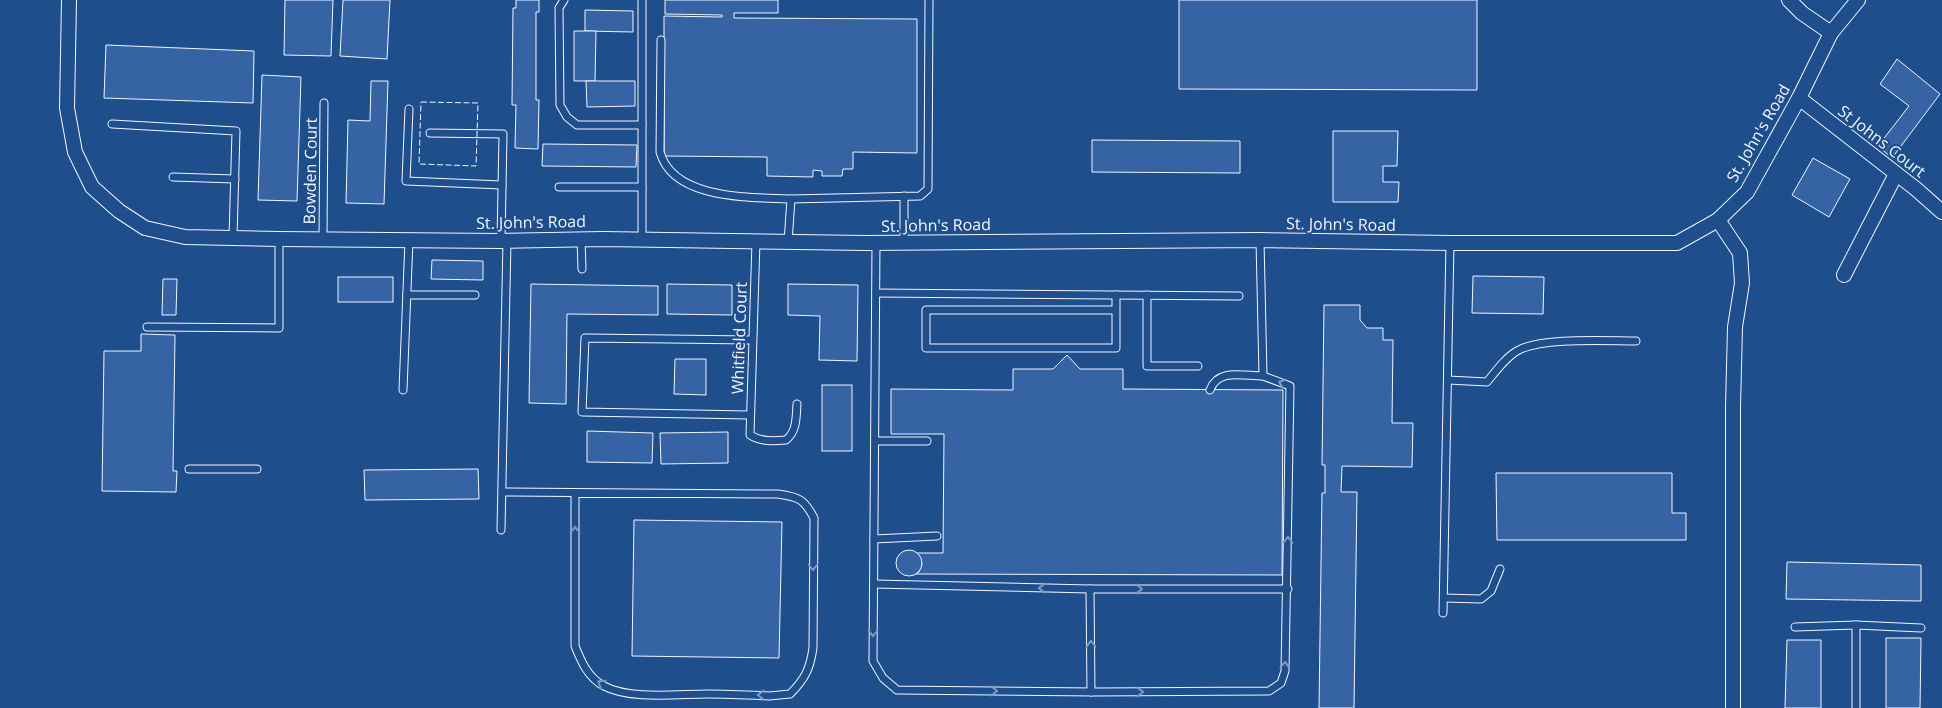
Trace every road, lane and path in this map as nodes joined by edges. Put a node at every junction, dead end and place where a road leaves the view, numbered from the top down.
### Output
1 (69, 0) edge
2 (564, 0) edge
3 (642, 0) edge
4 (929, 0) edge
5 (1789, 0) edge
6 (1858, 0) edge
7 (1832, 33) junction
8 (661, 40) dead end
9 (1799, 98) junction
10 (324, 103) dead end
11 (409, 109) dead end
12 (112, 124) dead end
13 (642, 125) junction
14 (430, 133) dead end
15 (1896, 174) junction
16 (173, 177) dead end
17 (235, 179) junction
18 (502, 185) junction
19 (559, 187) dead end
20 (642, 187) junction
21 (904, 196) junction
22 (791, 199) junction
23 (1942, 212) edge
24 (1718, 220) junction
25 (233, 238) junction
26 (279, 239) junction
27 (323, 239) junction
28 (581, 239) junction
29 (642, 239) junction
30 (409, 240) junction
31 (504, 240) junction
32 (1260, 240) junction
33 (756, 241) junction
34 (788, 242) junction
35 (904, 242) junction
36 (876, 243) junction
37 (1450, 243) junction
38 (582, 269) dead end
39 (1844, 275) dead end
40 (876, 293) junction
41 (407, 294) junction
42 (475, 295) dead end
43 (1116, 295) junction
44 (1147, 295) junction
45 (1239, 296) dead end
46 (1116, 310) dead end
47 (147, 327) dead end
48 (752, 340) junction
49 (1636, 341) dead end
50 (1198, 366) dead end
51 (1263, 376) junction
52 (1448, 380) junction
53 (403, 390) dead end
54 (1210, 390) dead end
55 (797, 404) dead end
56 (750, 415) junction
57 (875, 441) junction
58 (927, 441) dead end
59 (189, 469) dead end
60 (257, 469) dead end
61 (503, 492) junction
62 (575, 493) junction
63 (501, 530) dead end
64 (937, 536) dead end
65 (874, 539) junction
66 (1500, 569) dead end
67 (874, 584) junction
68 (1090, 589) junction
69 (1288, 589) junction
70 (1444, 598) junction
71 (1443, 613) dead end
72 (1856, 625) junction
73 (1795, 627) dead end
74 (1921, 628) dead end
75 (1091, 692) junction
76 (1733, 708) edge
77 (1856, 708) edge

1 - 25 street, St. John's Road
2 - 13 lane
3 - 13 lane
4 - 21 lane
5 - 7 street
6 - 7 street, St. John's Road
7 - 9 street, St. John's Road
8 - 22 lane
9 - 15 street, St Johns Court
9 - 24 street, St. John's Road
10 - 27 lane, Bowden Court
11 - 18 lane
12 - 17 lane
13 - 20 lane
14 - 18 lane
15 - 23 street, St Johns Court
15 - 39 street
16 - 17 lane
17 - 25 lane
18 - 31 lane
19 - 20 lane
20 - 29 lane
21 - 22 lane
21 - 35 lane
22 - 34 lane
24 - 37 street, St. John's Road
24 - 76 street
25 - 26 street, St. John's Road
26 - 27 street, St. John's Road
26 - 47 lane
27 - 30 street, St. John's Road
28 - 29 street, St. John's Road
28 - 31 street, St. John's Road
28 - 38 lane
29 - 33 street, St. John's Road
30 - 31 street, St. John's Road
30 - 41 lane
31 - 61 lane
32 - 35 street, St. John's Road
32 - 37 street, St. John's Road
32 - 51 lane
33 - 34 street, St. John's Road
33 - 48 lane, Whitfield Court
34 - 36 street, St. John's Road
35 - 36 street, St. John's Road
36 - 40 lane
37 - 52 lane
40 - 43 lane
40 - 57 lane
41 - 42 lane
41 - 53 lane
43 - 44 lane
43 - 46 lane
44 - 45 lane
44 - 50 lane
48 - 56 lane, Whitfield Court
48 - 56 lane
49 - 52 lane
51 - 54 lane
69 -> 51 lane
52 - 70 lane
55 - 56 lane, Whitfield Court
57 - 58 lane
57 - 65 lane
59 - 60 lane
61 - 62 lane
61 - 63 lane
62 -> 62 lane
64 - 65 lane
65 - 67 lane
66 - 70 lane
68 -> 67 lane
67 -> 75 lane
68 -> 69 lane
75 -> 68 lane
75 -> 69 lane
70 - 71 lane
72 - 73 lane
72 - 74 lane
72 - 77 lane

